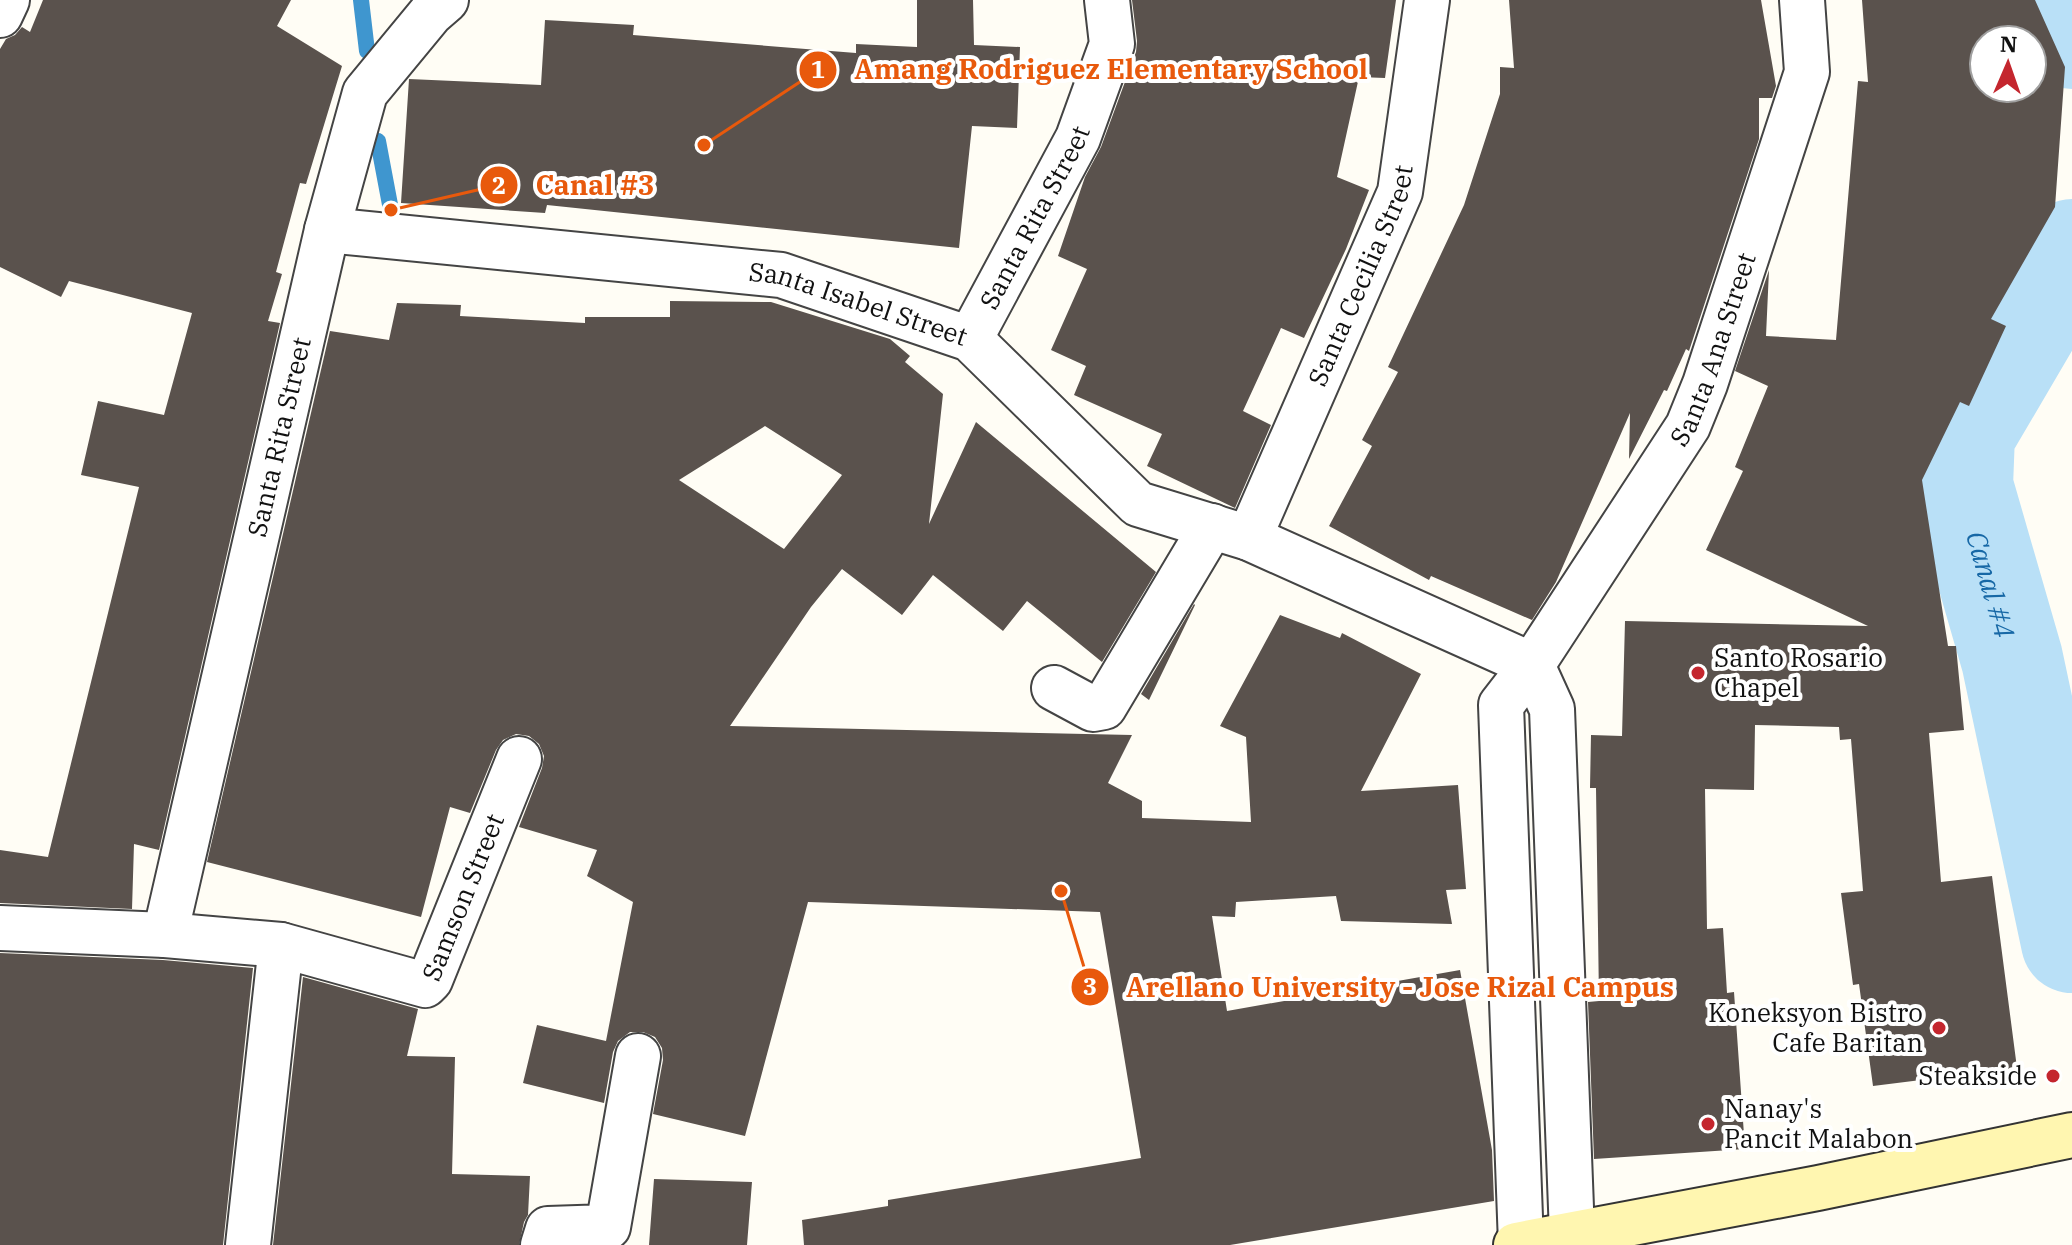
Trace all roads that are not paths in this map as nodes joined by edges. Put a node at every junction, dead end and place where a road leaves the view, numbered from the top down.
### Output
1 (7, 0) edge
2 (446, 0) edge
3 (1107, 0) edge
4 (1427, 0) edge
5 (1802, 0) edge
6 (0, 15) edge
7 (327, 230) junction
8 (970, 339) junction
9 (1230, 532) junction
10 (1532, 665) junction
11 (1054, 688) dead end
12 (519, 759) dead end
13 (169, 919) junction
14 (0, 928) edge
15 (281, 945) junction
16 (638, 1056) dead end
17 (2072, 1135) edge
18 (1572, 1234) junction
19 (1519, 1244) edge
20 (248, 1245) edge
21 (543, 1245) edge

1 - 6 street
2 - 7 street, Santa Rita Street
3 - 8 street, Santa Rita Street
4 - 9 street, Santa Cecilia Street
5 - 10 street, Santa Ana Street
7 - 8 street, Santa Isabel Street
7 - 13 street, Santa Rita Street
8 - 9 street, Santa Isabel Street
9 - 10 street, Santa Isabel Street
9 - 11 street, Santa Cecilia Street
10 - 18 street
10 - 19 street, Santa Ana Street
12 - 15 street, Samson Street
13 - 14 street, Samson Street
13 - 15 street, Samson Street
15 - 20 street
16 - 21 street
17 - 18 main road
18 - 19 main road

